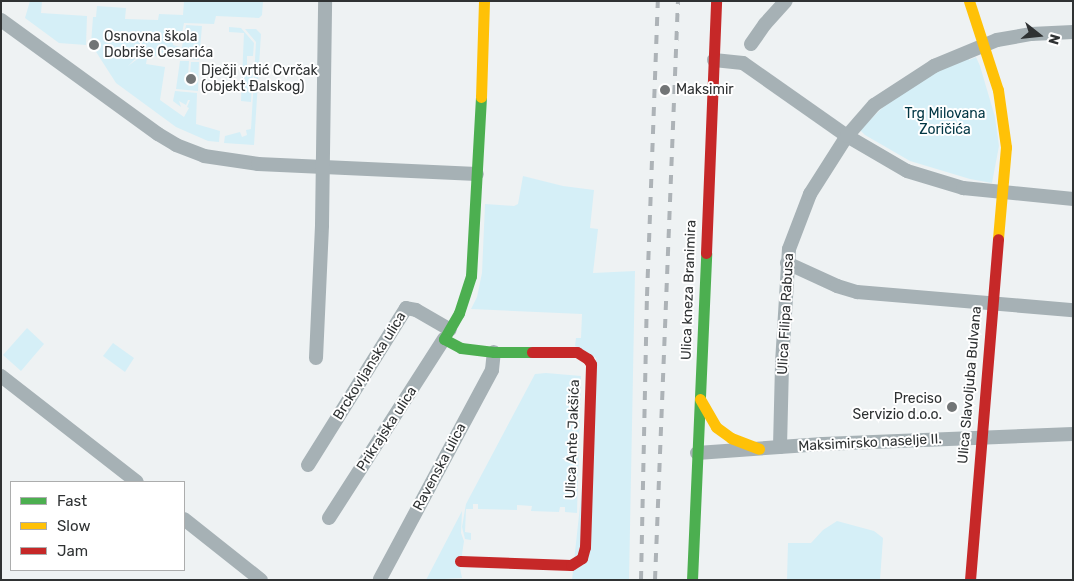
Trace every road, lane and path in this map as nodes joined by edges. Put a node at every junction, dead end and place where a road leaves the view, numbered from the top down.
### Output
1 (325, 1) edge
2 (484, 1) edge
3 (716, 1) edge
4 (786, 1) edge
5 (969, 1) edge
6 (1, 20) edge
7 (1073, 32) edge
8 (751, 44) dead end
9 (984, 45) junction
10 (714, 60) junction
11 (847, 136) junction
12 (323, 167) junction
13 (477, 174) junction
14 (1002, 193) junction
15 (1073, 199) edge
16 (787, 263) junction
17 (992, 303) junction
18 (1073, 310) edge
19 (447, 335) junction
20 (494, 352) junction
21 (316, 358) dead end
22 (1, 376) edge
23 (700, 399) junction
24 (1073, 434) edge
25 (980, 438) junction
26 (780, 447) junction
27 (759, 449) junction
28 (698, 453) junction
29 (308, 466) dead end
30 (136, 481) edge
31 (329, 518) dead end
32 (185, 520) edge
33 (460, 561) dead end
34 (380, 579) edge
35 (261, 580) edge
36 (692, 580) edge
37 (970, 580) edge

1 - 12 street
2 - 13 street
3 - 10 street, Ulica kneza Branimira
4 - 8 street
5 - 9 street
6 - 12 street
7 - 9 street
9 - 11 street
9 - 14 street
10 - 11 street
10 - 23 street, Ulica kneza Branimira
11 - 14 street
11 - 16 street, Ulica Filipa Rabusa
12 - 13 street
12 - 21 street
13 - 19 street
14 - 15 street
14 - 17 street, Ulica Slavoljuba Bulvana
16 - 17 street
16 - 26 street, Ulica Filipa Rabusa
17 - 18 street
17 - 25 street, Ulica Slavoljuba Bulvana
19 - 20 street, Ulica Ante Jakšića
19 - 29 street, Brckovljanska ulica
19 - 31 street, Prikrajska ulica
20 - 33 street, Ulica Ante Jakšića
20 - 34 street, Ravenska ulica
22 - 30 street
23 - 27 street
23 - 28 street, Ulica kneza Branimira
24 - 25 street, Maksimirsko naselje II.
25 - 26 street, Maksimirsko naselje II.
25 - 37 street, Ulica Slavoljuba Bulvana
26 - 27 street, Maksimirsko naselje II.
27 - 28 street, Maksimirsko naselje II.
28 - 36 street, Ulica kneza Branimira
32 - 35 street

